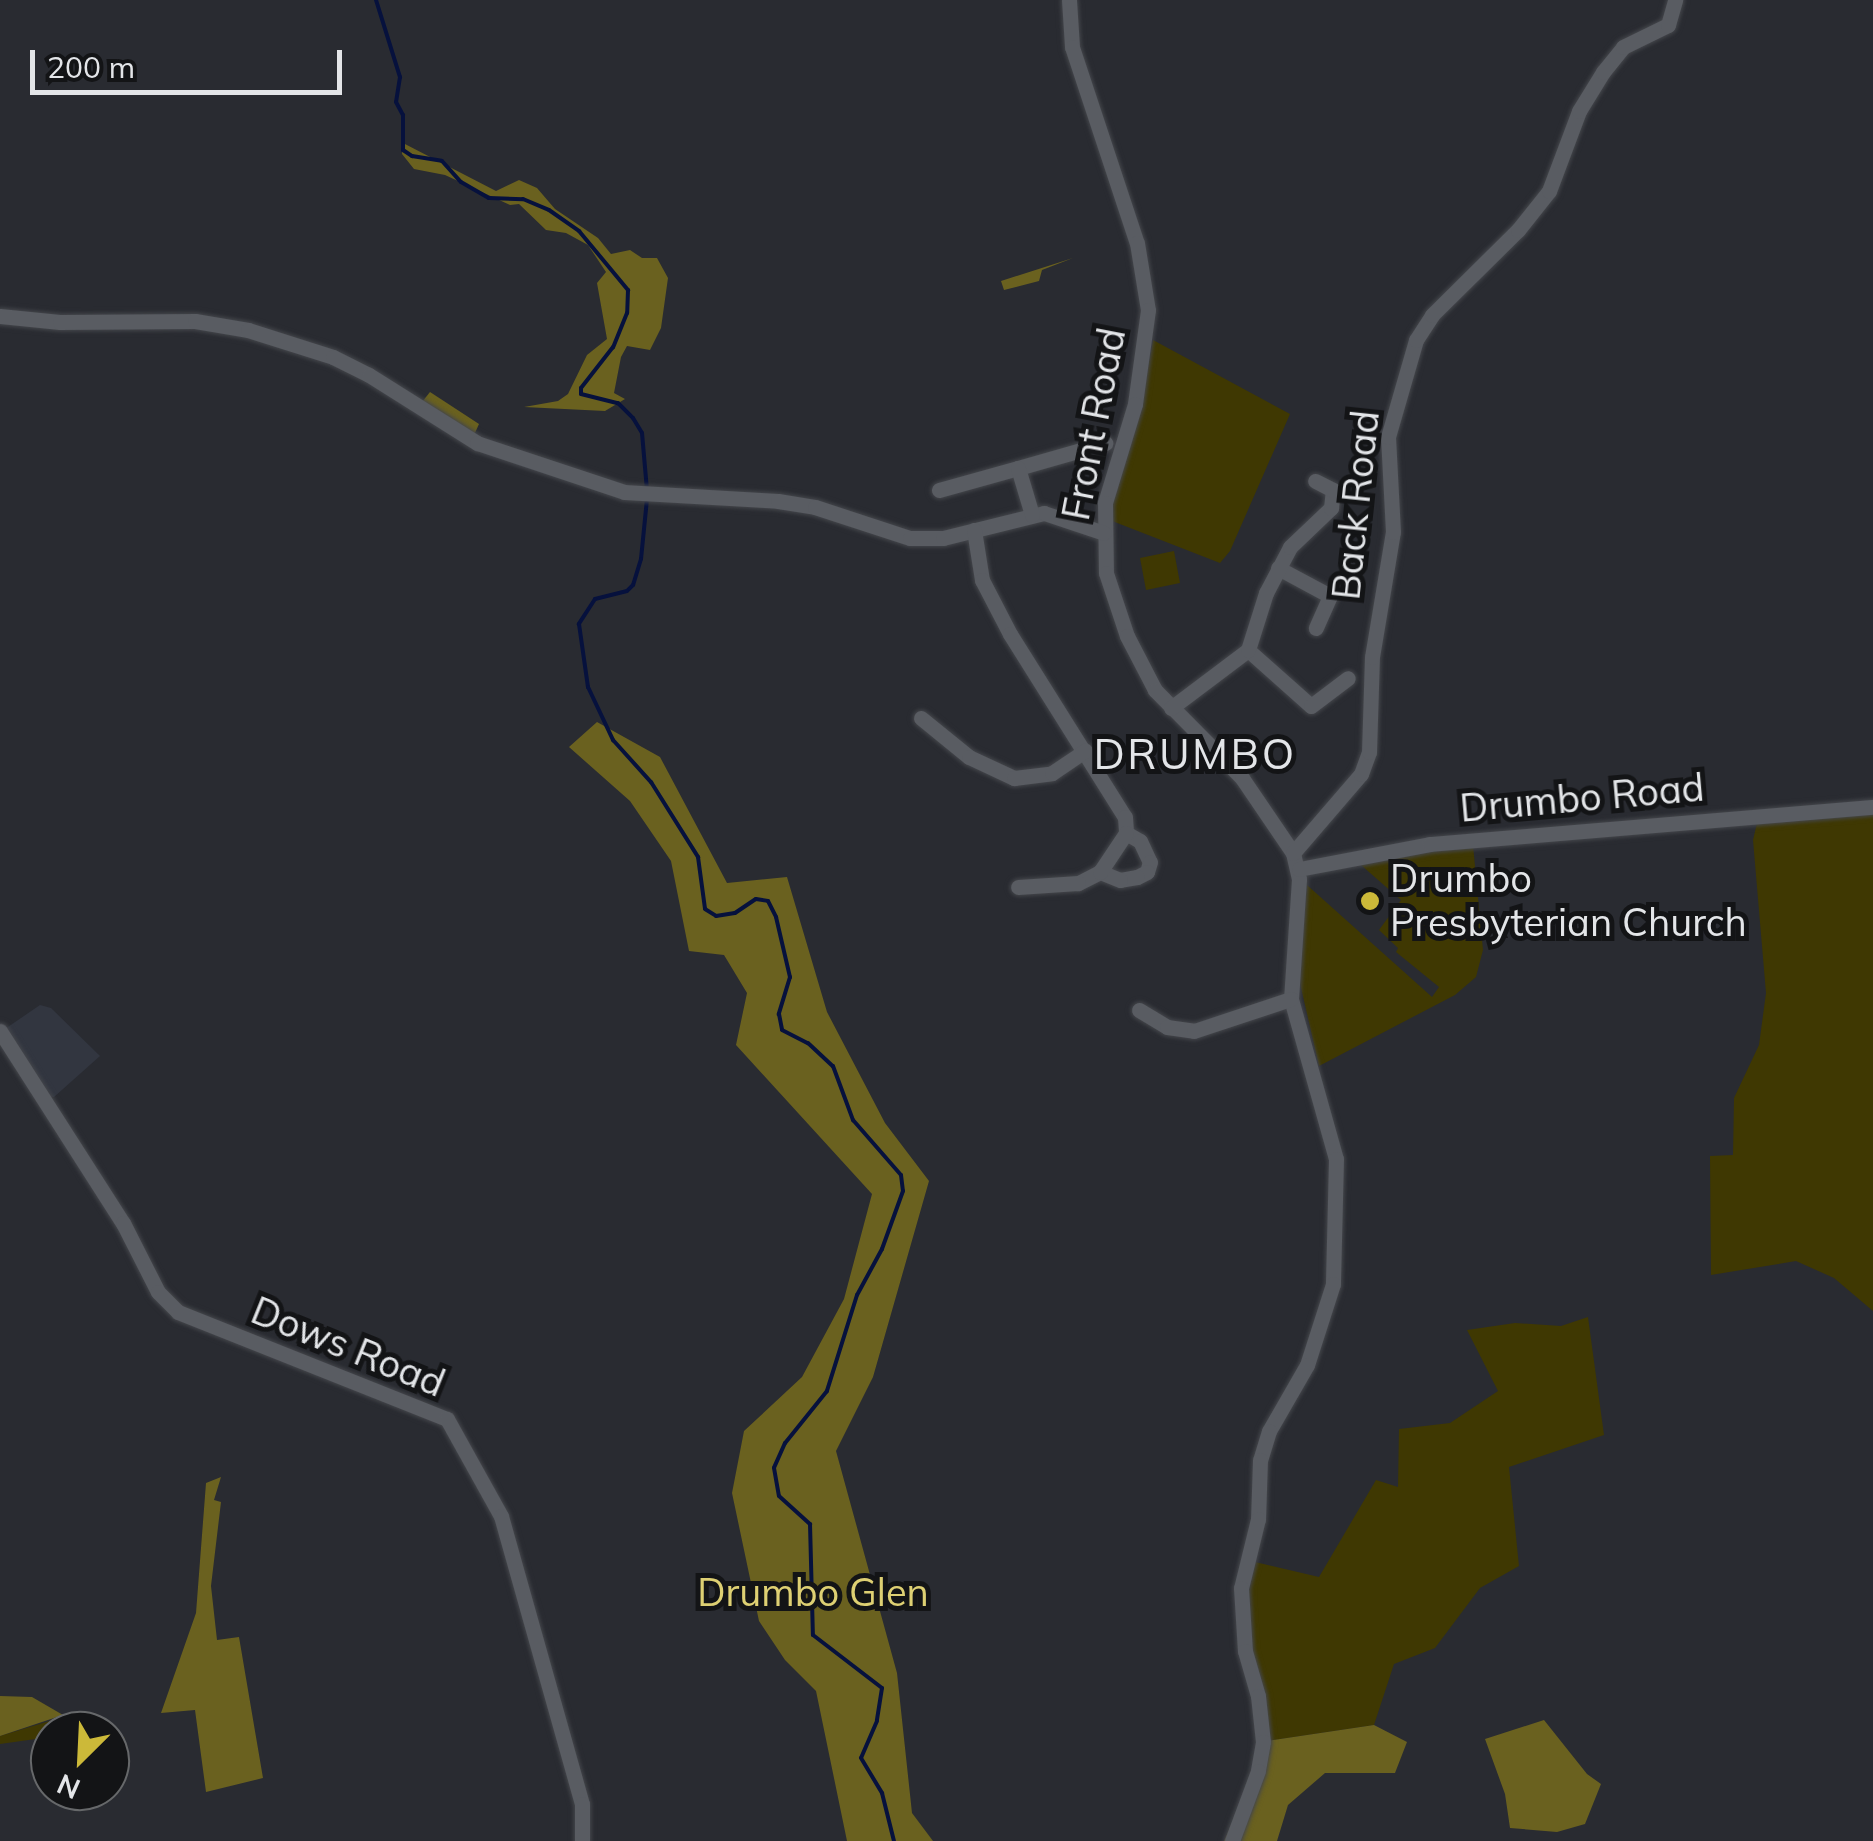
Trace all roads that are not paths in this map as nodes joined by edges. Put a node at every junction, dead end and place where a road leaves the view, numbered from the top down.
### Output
1 (1070, 0) edge
2 (1675, 0) edge
3 (0, 316) edge
4 (1098, 466) dead end
5 (1018, 468) junction
6 (1315, 481) dead end
7 (956, 484) junction
8 (939, 490) dead end
9 (962, 503) dead end
10 (1032, 515) junction
11 (974, 530) junction
12 (1104, 533) junction
13 (1278, 568) junction
14 (1316, 628) dead end
15 (1248, 650) junction
16 (1348, 678) dead end
17 (1171, 708) junction
18 (921, 718) dead end
19 (938, 731) junction
20 (928, 746) dead end
21 (1085, 751) junction
22 (1873, 808) edge
23 (1126, 833) junction
24 (1296, 861) junction
25 (1100, 872) junction
26 (1018, 887) dead end
27 (1291, 999) junction
28 (1139, 1010) dead end
29 (0, 1032) edge
30 (582, 1841) edge
31 (1232, 1841) edge

1 - 12 street, Front Road
2 - 24 street, Back Road
3 - 11 street
4 - 5 street
5 - 7 street
5 - 10 street
6 - 13 street
7 - 8 street
7 - 9 street
10 - 11 street
10 - 12 street
11 - 21 street
12 - 17 street, Front Road
13 - 14 street
13 - 15 street
15 - 16 street
15 - 17 street
17 - 24 street, Front Road
18 - 19 street
19 - 20 street
19 - 21 street
21 - 23 street
22 - 24 street, Drumbo Road
23 - 25 street
23 - 25 street
24 - 27 street
25 - 26 street
27 - 28 street
27 - 31 street
29 - 30 street, Dows Road

